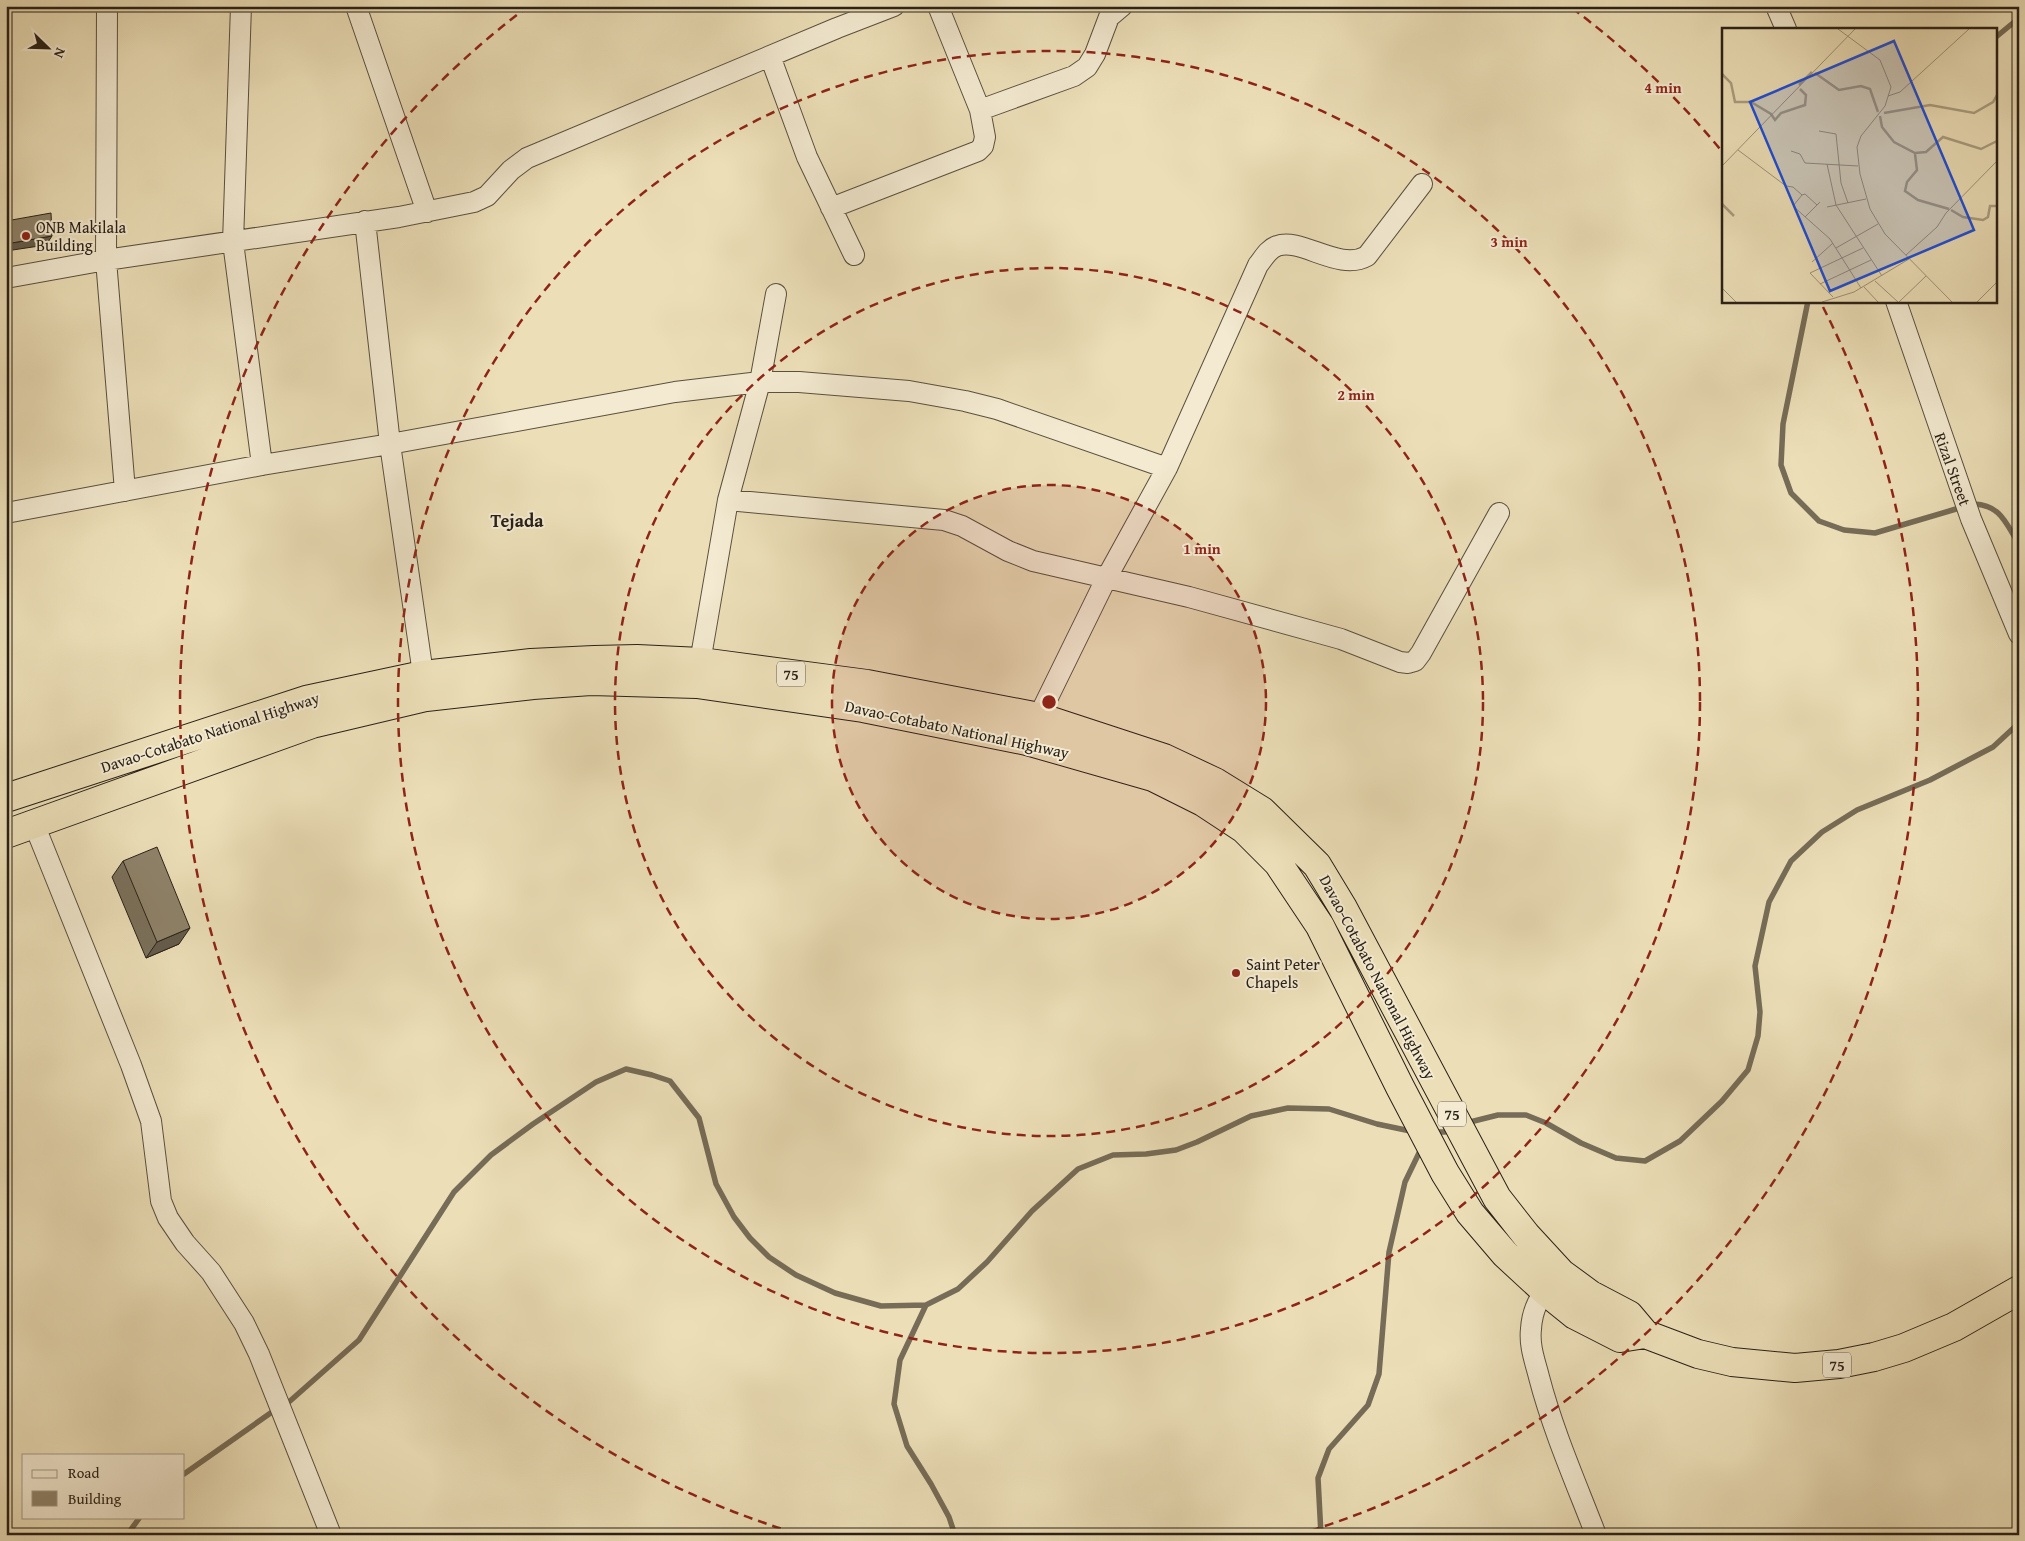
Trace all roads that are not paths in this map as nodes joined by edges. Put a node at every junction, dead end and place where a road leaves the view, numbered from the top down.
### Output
1 (107, 6) edge
2 (241, 6) edge
3 (356, 6) edge
4 (894, 6) edge
5 (938, 6) edge
6 (1122, 6) edge
7 (1776, 6) edge
8 (1786, 28) edge
9 (770, 56) junction
10 (980, 110) junction
11 (1422, 184) dead end
12 (831, 208) junction
13 (427, 212) junction
14 (365, 221) junction
15 (233, 242) junction
16 (854, 255) dead end
17 (106, 260) junction
18 (6, 278) edge
19 (776, 294) dead end
20 (1896, 302) edge
21 (760, 382) junction
22 (390, 444) junction
23 (262, 465) junction
24 (1167, 468) junction
25 (125, 491) junction
26 (728, 500) junction
27 (6, 513) edge
28 (1499, 513) dead end
29 (1107, 577) junction
30 (2019, 634) edge
31 (699, 673) junction
32 (425, 686) junction
33 (1033, 729) junction
34 (6, 798) edge
35 (34, 824) junction
36 (6, 834) edge
37 (1553, 1282) junction
38 (2019, 1290) edge
39 (331, 1535) edge
40 (1596, 1535) edge

1 - 17 street
2 - 15 street
3 - 13 street
4 - 9 street
5 - 10 street
6 - 10 street
7 - 8 street
9 - 12 street
9 - 13 street
10 - 12 street
11 - 24 street
12 - 16 street
13 - 14 street
14 - 15 street
14 - 22 street
15 - 17 street
15 - 23 street
17 - 18 street
17 - 25 street
19 - 21 street
20 - 30 street, Rizal Street
21 - 22 street
21 - 24 street
21 - 26 street
22 - 23 street
22 - 32 street
23 - 25 street
24 - 29 street
25 - 27 street
26 - 29 street
26 - 31 street
28 - 29 street
29 - 33 street
31 - 32 highway, Davao-Cotabato National Highway / 75
31 - 33 highway, Davao-Cotabato National Highway / 75
32 - 34 highway, Davao-Cotabato National Highway / 75
32 - 35 highway, Davao-Cotabato National Highway / 75
33 - 37 highway, Davao-Cotabato National Highway / 75
33 - 37 highway, Davao-Cotabato National Highway / 75
35 - 36 highway, Davao-Cotabato National Highway / 75
35 - 39 street
37 - 38 highway, Davao-Cotabato National Highway / 75
37 - 40 street

